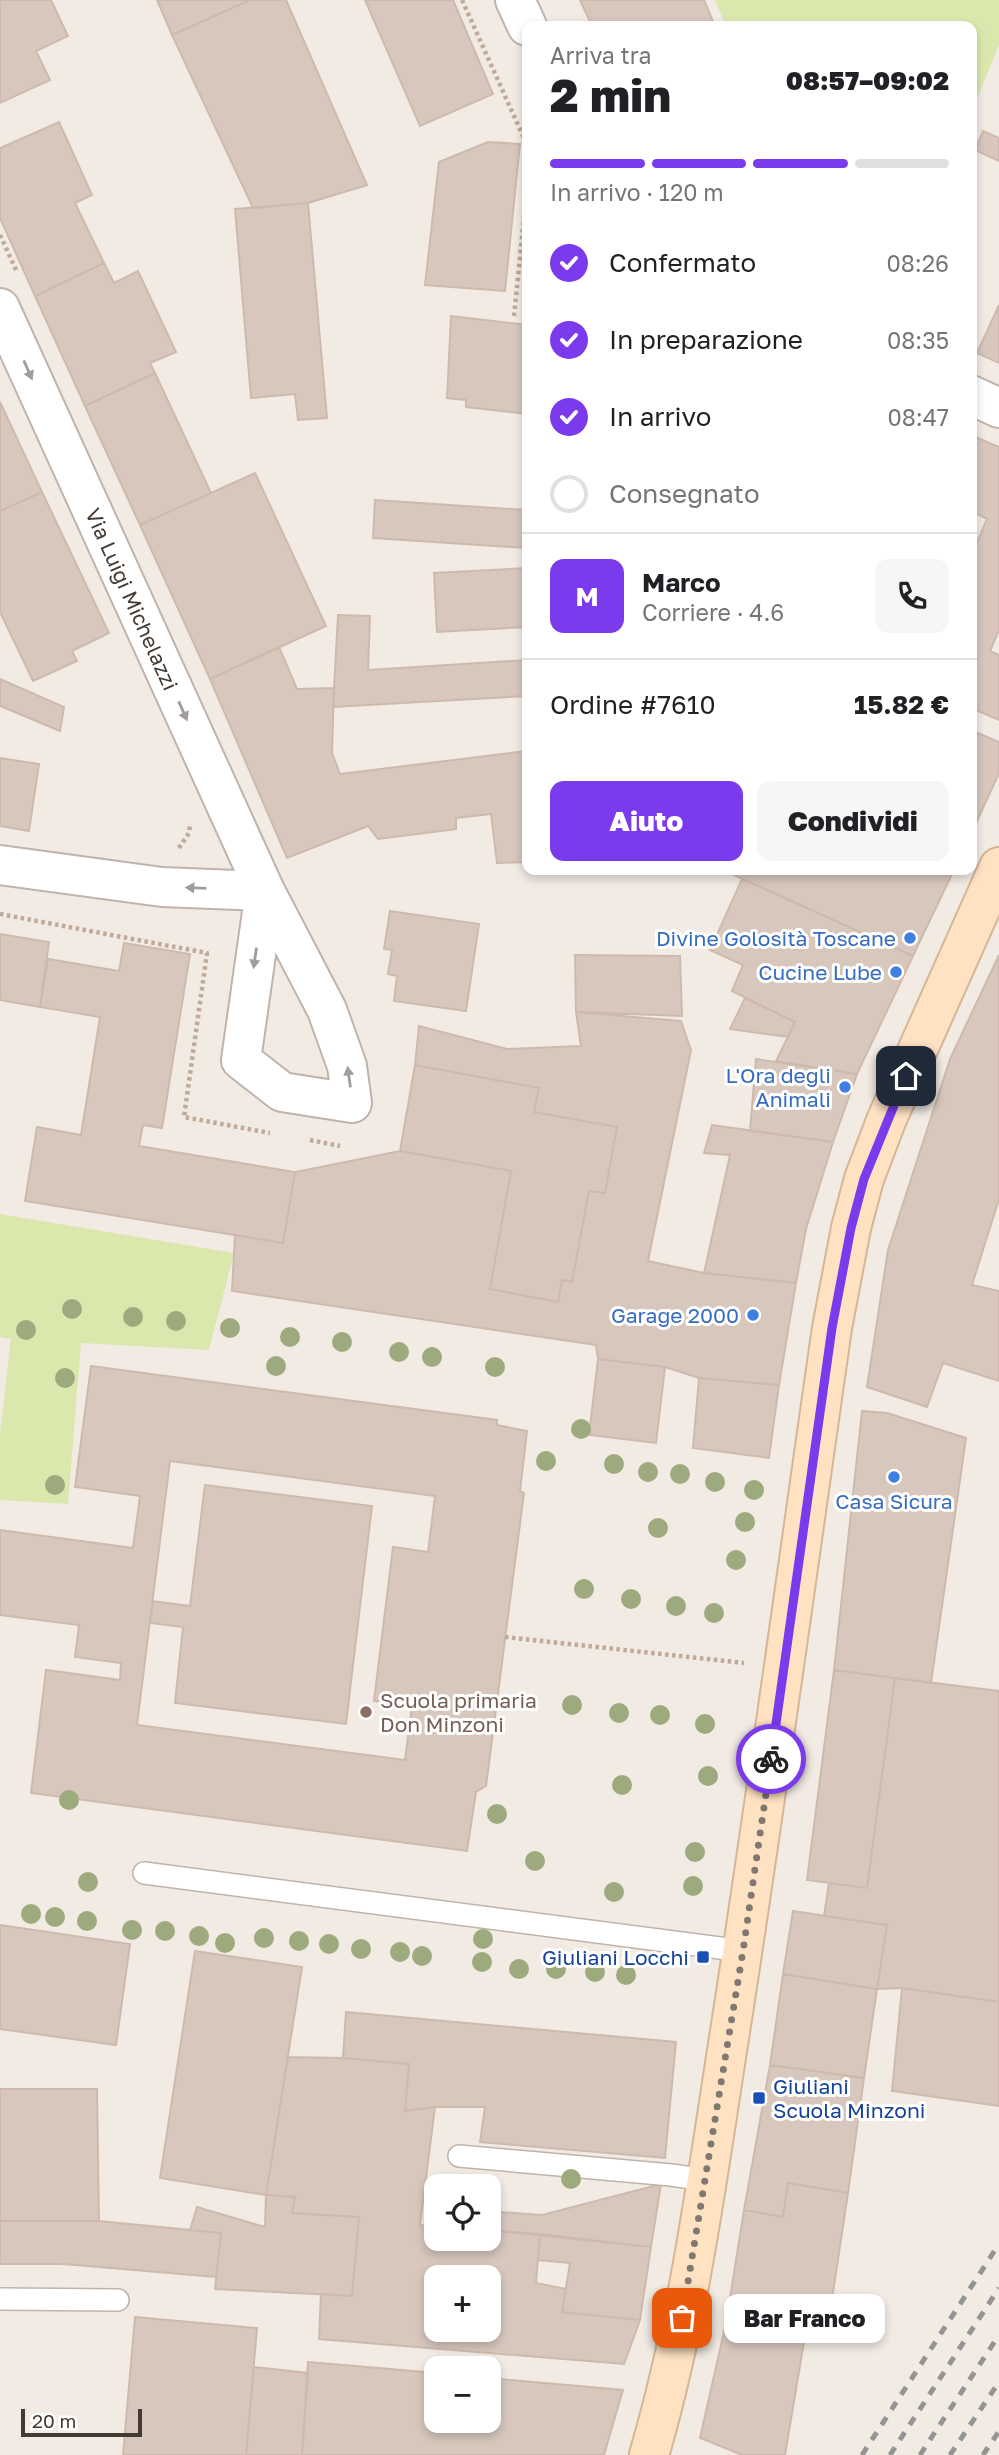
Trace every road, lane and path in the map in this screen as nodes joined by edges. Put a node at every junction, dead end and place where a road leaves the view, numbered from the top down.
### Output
1 (462, 0) edge
2 (522, 134) edge
3 (522, 237) edge
4 (0, 308) edge
5 (514, 316) dead end
6 (977, 398) edge
7 (999, 408) edge
8 (192, 813) dead end
9 (175, 853) dead end
10 (0, 865) edge
11 (999, 867) edge
12 (265, 891) junction
13 (0, 914) edge
14 (275, 1134) dead end
15 (301, 1139) dead end
16 (340, 1146) dead end
17 (505, 1637) dead end
18 (745, 1663) dead end
19 (144, 1873) dead end
20 (743, 1951) junction
21 (459, 2157) dead end
22 (706, 2180) junction
23 (0, 2300) edge
24 (118, 2300) dead end
25 (649, 2455) edge

1 - 2 path
3 - 5 path
4 -> 12 street, Via Luigi Michelazzi
6 - 7 street
8 - 9 path
12 -> 10 street
11 - 20 main road
12 -> 12 street, Via Luigi Michelazzi
13 - 14 path
15 - 16 path
17 - 18 path
19 - 20 lane
20 - 22 main road
21 - 22 lane
22 - 25 main road
23 - 24 lane

